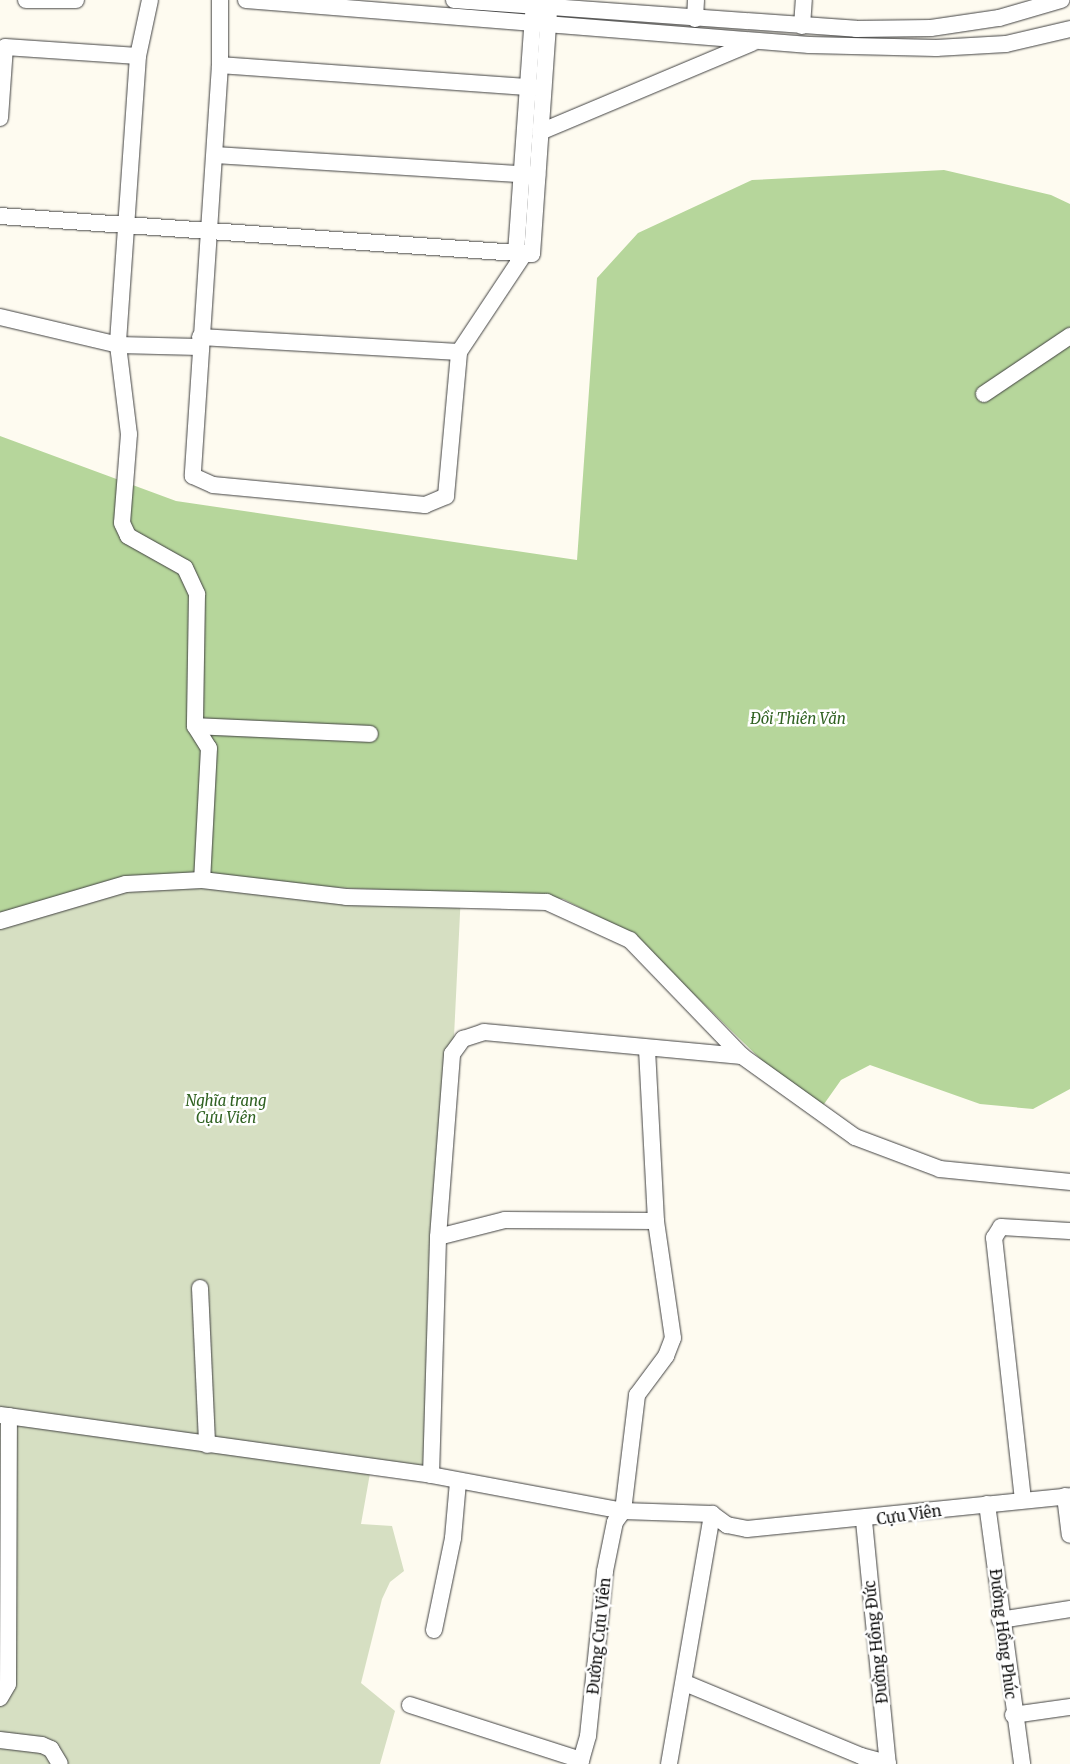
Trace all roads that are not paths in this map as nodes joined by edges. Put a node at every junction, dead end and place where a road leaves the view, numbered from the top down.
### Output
1 (26, 0) edge
2 (76, 0) edge
3 (150, 0) edge
4 (220, 0) edge
5 (246, 0) edge
6 (454, 0) edge
7 (696, 0) edge
8 (804, 0) edge
9 (1061, 0) edge
10 (541, 7) junction
11 (999, 18) junction
12 (695, 19) junction
13 (540, 25) junction
14 (802, 26) junction
15 (1070, 28) edge
16 (754, 42) junction
17 (1006, 44) junction
18 (138, 56) junction
19 (220, 65) junction
20 (536, 87) junction
21 (0, 118) edge
22 (540, 132) junction
23 (215, 155) junction
24 (529, 175) junction
25 (0, 216) edge
26 (126, 223) junction
27 (208, 231) junction
28 (524, 254) junction
29 (0, 317) edge
30 (1070, 336) edge
31 (200, 342) junction
32 (118, 345) junction
33 (459, 352) junction
34 (984, 394) dead end
35 (195, 726) junction
36 (370, 734) dead end
37 (202, 880) junction
38 (0, 921) edge
39 (647, 1049) junction
40 (742, 1056) junction
41 (1070, 1182) edge
42 (656, 1221) junction
43 (1070, 1231) edge
44 (438, 1237) junction
45 (200, 1288) dead end
46 (5, 1416) edge
47 (207, 1445) junction
48 (431, 1475) junction
49 (458, 1482) junction
50 (1068, 1496) edge
51 (1023, 1500) junction
52 (988, 1504) junction
53 (623, 1511) junction
54 (712, 1514) junction
55 (864, 1520) junction
56 (1070, 1534) edge
57 (1070, 1608) edge
58 (1000, 1620) junction
59 (434, 1630) dead end
60 (685, 1683) junction
61 (0, 1698) edge
62 (410, 1705) dead end
63 (1070, 1707) edge
64 (1013, 1714) junction
65 (0, 1740) edge
66 (580, 1762) edge
67 (888, 1763) edge
68 (60, 1764) edge
69 (669, 1764) edge
70 (1022, 1764) edge

1 - 2 street
3 - 18 street
4 - 19 street
5 - 13 street
6 - 10 street
7 - 12 street
8 - 14 street
9 - 11 street
10 - 12 street
10 - 13 street
11 - 14 street
11 - 17 street
12 - 14 street
13 - 16 street
13 - 20 street
15 - 17 street
16 - 17 street
16 - 22 street
18 - 21 street
18 - 26 street
19 - 20 street
19 - 23 street
20 - 22 street
20 - 24 street
22 - 24 street
23 - 24 street
23 - 27 street
24 - 28 street
25 - 26 street
26 - 27 street
26 - 32 street
27 - 28 street
27 - 31 street
28 - 33 street
29 - 32 street
30 - 34 street
31 - 32 street
31 - 33 street
31 - 33 street
32 - 35 street
35 - 36 street
35 - 37 street
37 - 38 street
37 - 40 street
39 - 40 street
39 - 42 street, Đường Cựu Viên
39 - 44 street
40 - 41 street
42 - 44 street
42 - 53 street, Đường Cựu Viên
43 - 51 street
44 - 48 street
45 - 47 street
46 - 47 street
46 - 61 street
47 - 48 street
48 - 49 street
49 - 53 street
49 - 59 street
50 - 51 street, Cựu Viên
50 - 56 street
51 - 52 street, Cựu Viên
52 - 55 street, Cựu Viên
52 - 58 street, Đường Hồng Phúc
53 - 54 street
53 - 66 street, Đường Cựu Viên
54 - 55 street, Cựu Viên
54 - 60 street
55 - 67 street, Đường Hồng Đức
57 - 58 street
58 - 64 street, Đường Hồng Phúc
60 - 67 street
60 - 69 street
62 - 66 street
63 - 64 street
64 - 70 street, Đường Hồng Phúc
65 - 68 street

